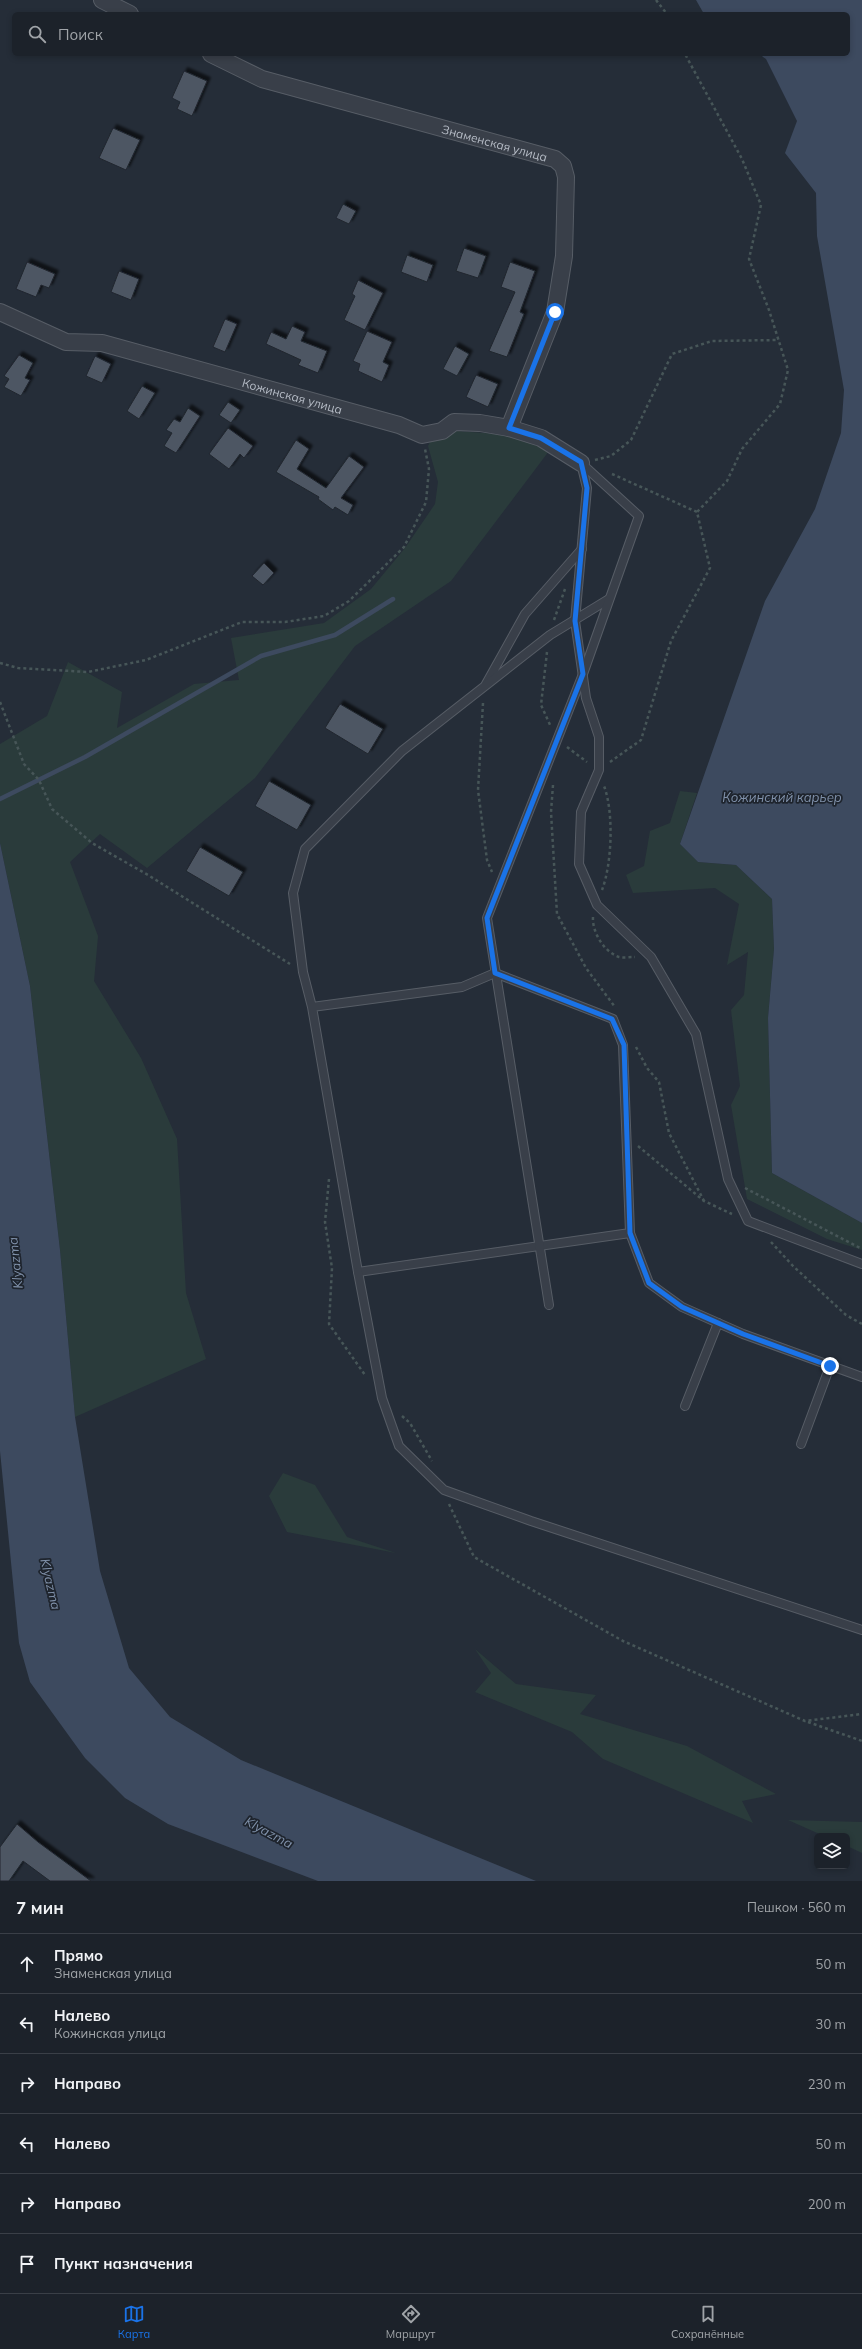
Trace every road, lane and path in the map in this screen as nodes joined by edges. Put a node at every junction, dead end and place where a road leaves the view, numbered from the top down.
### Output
1 (102, 0) edge
2 (656, 0) edge
3 (126, 12) edge
4 (665, 12) edge
5 (215, 56) edge
6 (685, 56) edge
7 (0, 312) edge
8 (778, 340) junction
9 (509, 428) junction
10 (422, 435) junction
11 (581, 462) junction
12 (611, 474) dead end
13 (697, 512) junction
14 (582, 549) junction
15 (567, 585) dead end
16 (609, 599) junction
17 (575, 621) junction
18 (550, 635) junction
19 (0, 663) edge
20 (583, 674) junction
21 (483, 689) junction
22 (0, 702) edge
23 (556, 739) junction
24 (598, 770) junction
25 (553, 783) dead end
26 (499, 887) junction
27 (597, 905) junction
28 (651, 957) junction
29 (303, 972) junction
30 (495, 973) junction
31 (312, 1007) junction
32 (616, 1009) dead end
33 (633, 1042) dead end
34 (626, 1137) junction
35 (728, 1179) junction
36 (704, 1201) junction
37 (748, 1221) junction
38 (630, 1233) junction
39 (538, 1246) junction
40 (862, 1249) edge
41 (862, 1264) edge
42 (358, 1272) junction
43 (549, 1305) dead end
44 (718, 1323) junction
45 (862, 1324) edge
46 (830, 1366) junction
47 (862, 1377) edge
48 (685, 1406) dead end
49 (801, 1444) dead end
50 (452, 1512) dead end
51 (862, 1630) edge
52 (862, 1714) edge
53 (805, 1721) junction
54 (862, 1741) edge

1 - 3 street
2 - 4 path
5 - 9 street, Знаменская улица
6 - 8 path
7 - 10 street, Кожинская улица
8 - 11 path
8 - 13 path
9 - 10 street
9 - 11 street
10 - 19 path
11 - 14 lane
11 - 16 lane
12 - 13 path
13 - 24 path
14 - 17 lane
14 - 21 lane
15 - 18 path
16 - 17 lane
16 - 20 lane
17 - 18 lane
17 - 20 lane
18 - 21 lane
18 - 23 path
20 - 23 lane
20 - 24 lane
21 - 26 path
21 - 29 lane
22 - 29 path
23 - 24 path
23 - 26 lane
24 - 27 path
24 - 27 lane
25 - 32 path
26 - 30 lane
27 - 28 lane
27 - 28 path
28 - 35 lane
29 - 31 lane
30 - 31 lane
30 - 34 lane
30 - 39 lane
31 - 42 lane
33 - 36 path
34 - 36 path
34 - 38 lane
35 - 37 lane
35 - 40 path
36 - 37 path
37 - 41 lane
37 - 45 path
38 - 39 lane
38 - 44 lane
39 - 42 lane
39 - 43 lane
42 - 51 lane
44 - 46 lane
44 - 48 lane
46 - 47 lane
46 - 49 lane
50 - 53 path
52 - 53 path
53 - 54 path

